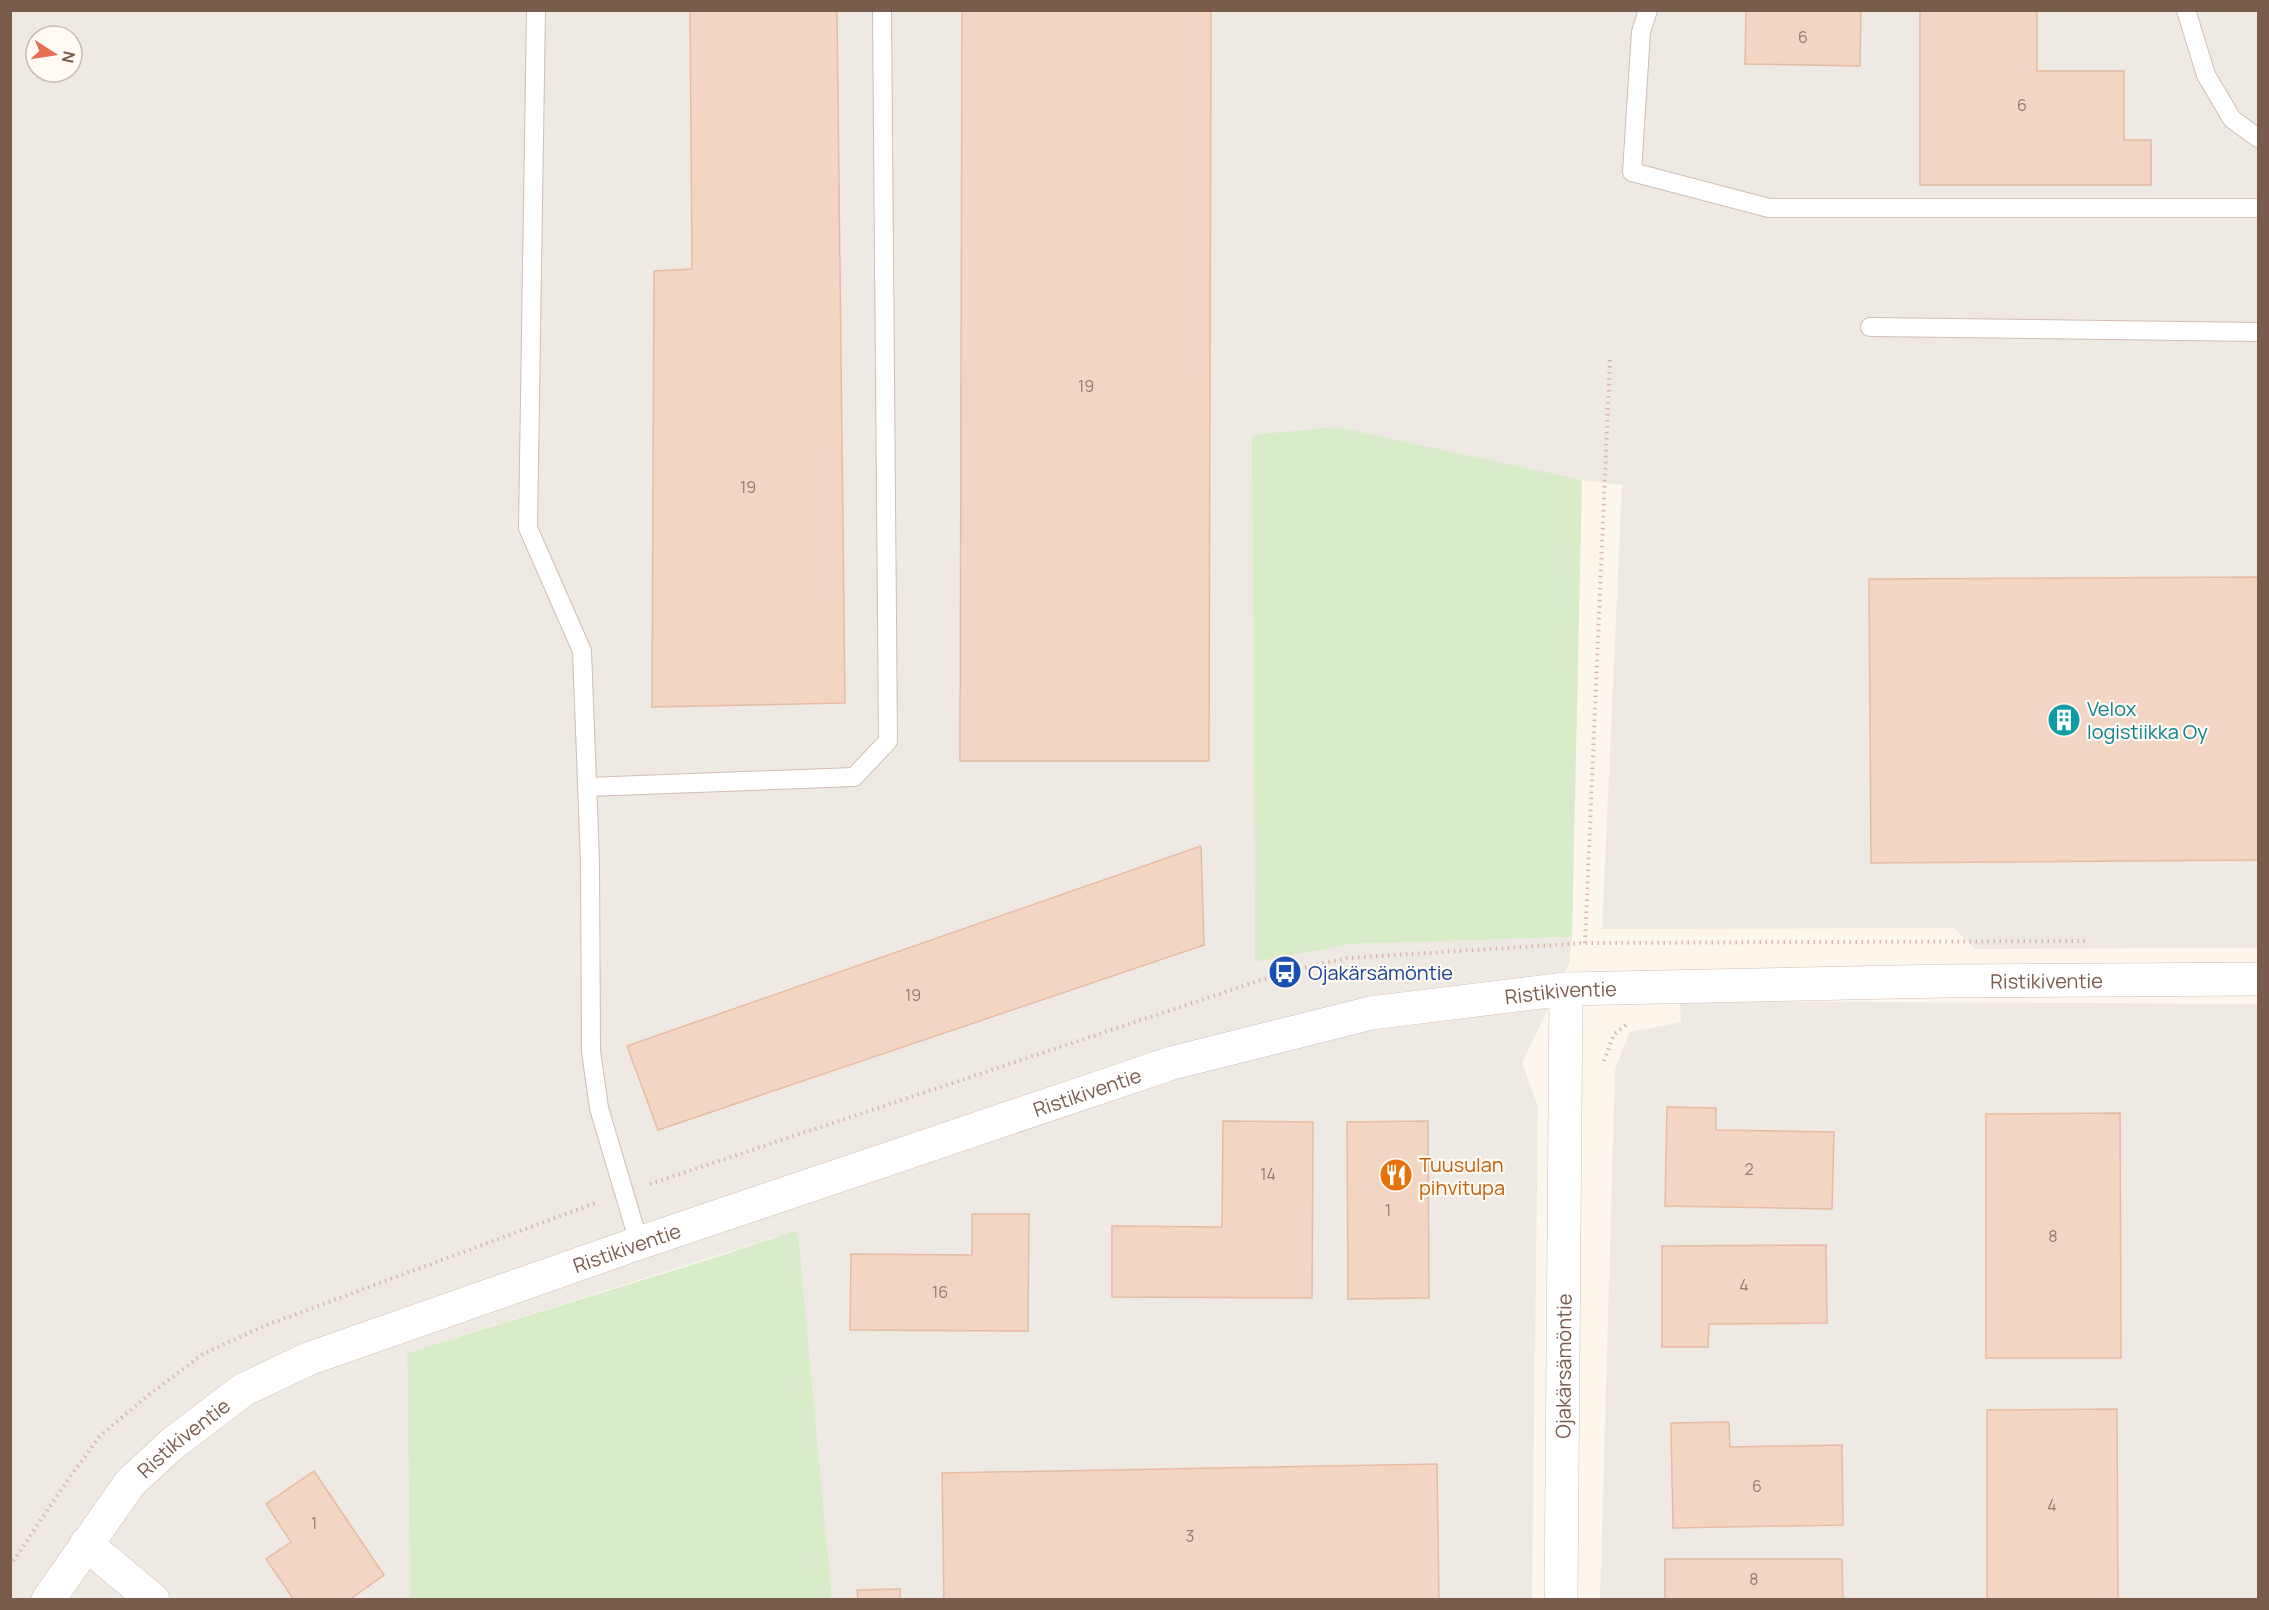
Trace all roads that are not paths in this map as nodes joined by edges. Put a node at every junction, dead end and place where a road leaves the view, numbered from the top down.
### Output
1 (536, 10) edge
2 (882, 10) edge
3 (1648, 10) edge
4 (2186, 10) edge
5 (2259, 138) edge
6 (2259, 208) edge
7 (1870, 327) dead end
8 (2259, 332) edge
9 (587, 787) junction
10 (2259, 979) edge
11 (1566, 989) junction
12 (639, 1244) junction
13 (86, 1544) junction
14 (48, 1599) edge
15 (153, 1599) edge
16 (1562, 1599) edge

1 - 9 lane
2 - 9 lane
3 - 6 lane
4 - 5 lane
7 - 8 lane
9 - 12 lane
10 - 11 street, Ristikiventie
11 - 12 street, Ristikiventie
11 - 16 street, Ojakärsämöntie
12 - 13 street, Ristikiventie
13 - 14 street, Ristikiventie
13 - 15 street

